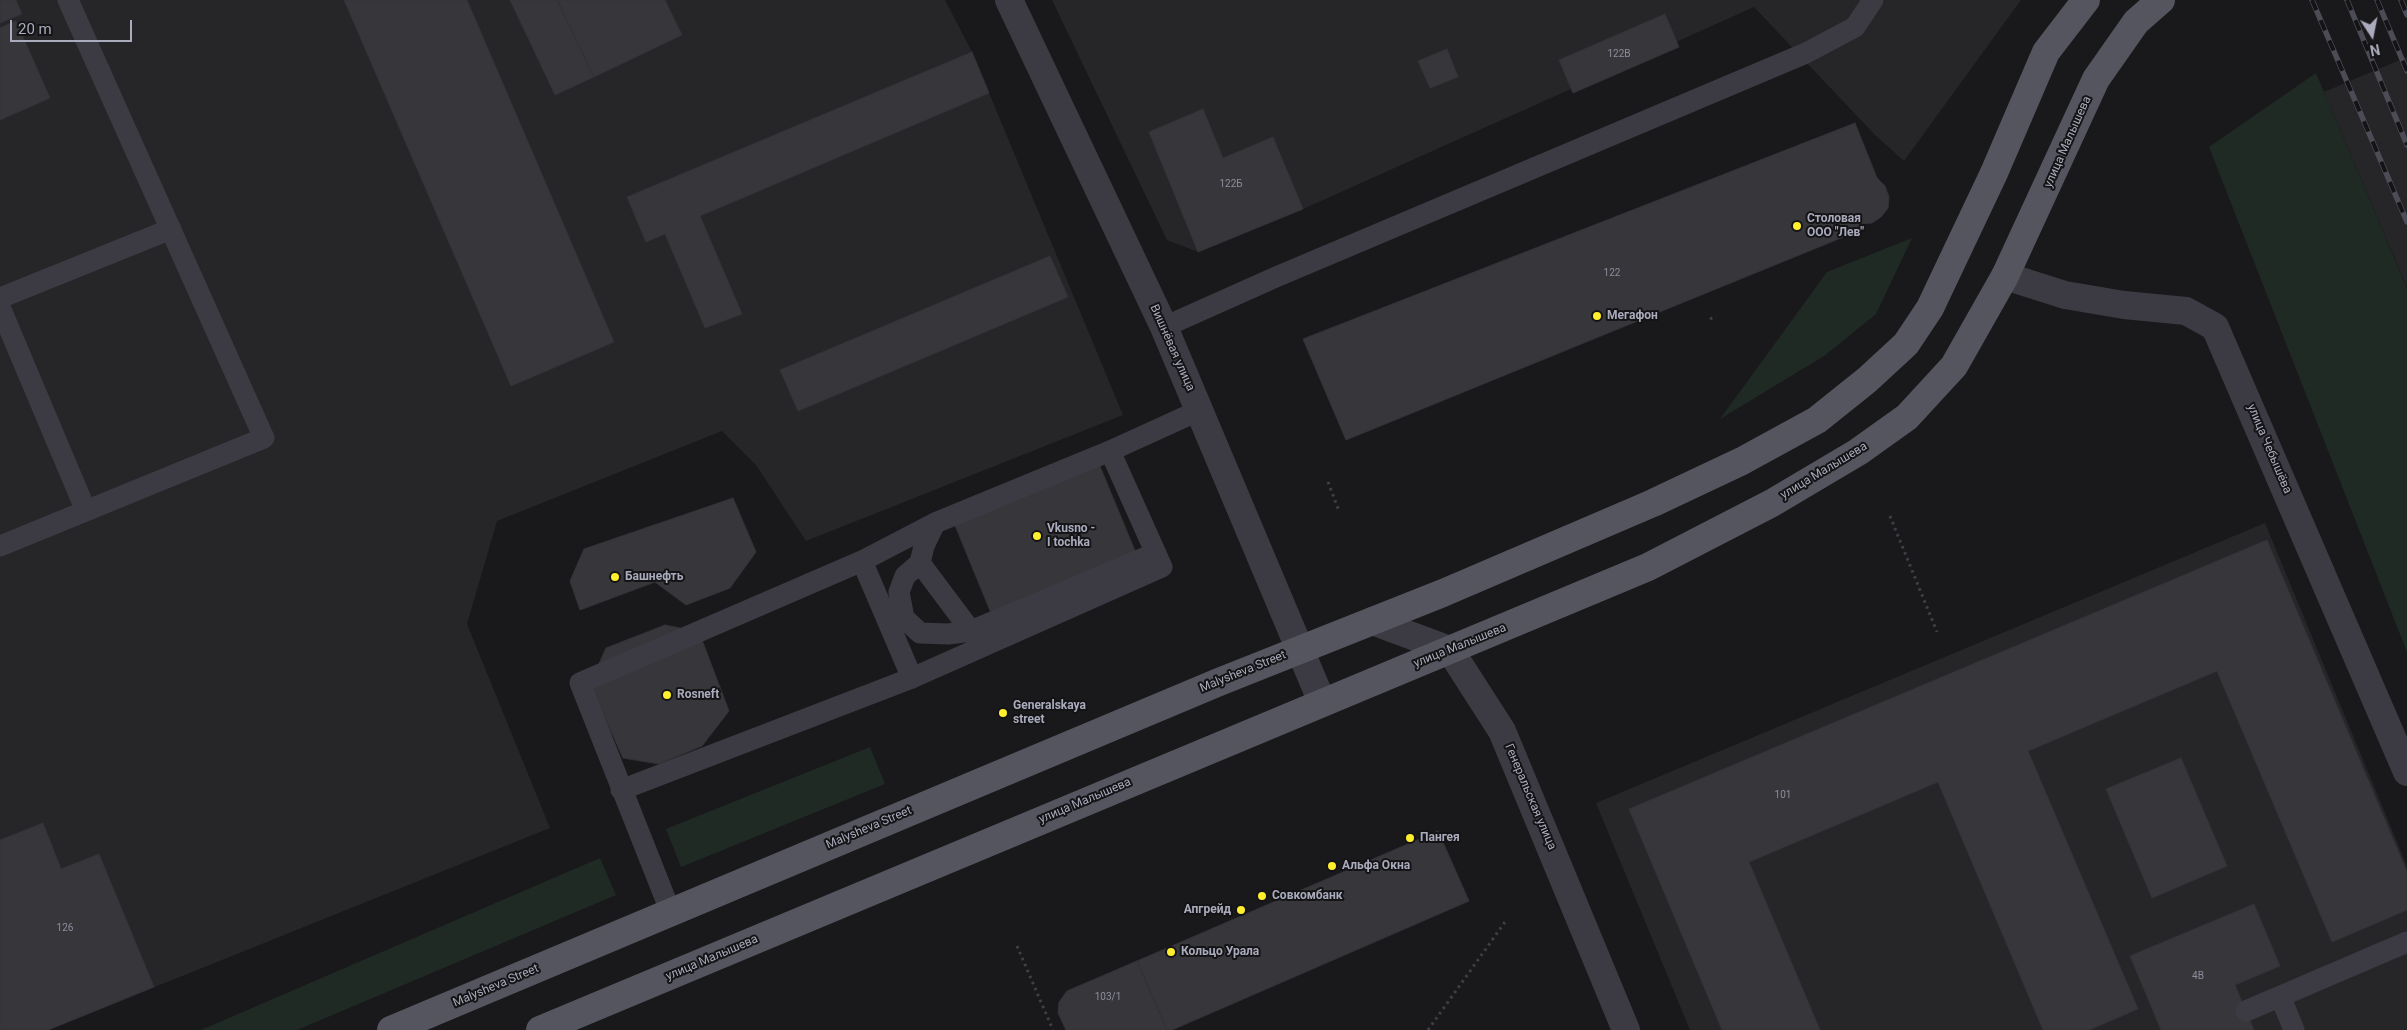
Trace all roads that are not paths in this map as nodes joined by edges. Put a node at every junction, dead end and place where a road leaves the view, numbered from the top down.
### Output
1 (68, 0) edge
2 (1008, 0) edge
3 (1873, 0) edge
4 (2086, 0) edge
5 (2161, 0) edge
6 (170, 229) junction
7 (2005, 276) junction
8 (0, 298) edge
9 (0, 308) edge
10 (1164, 327) junction
11 (1200, 410) junction
12 (1110, 451) junction
13 (86, 511) junction
14 (935, 523) junction
15 (0, 546) edge
16 (1156, 553) junction
17 (862, 561) junction
18 (920, 563) junction
19 (1372, 621) junction
20 (971, 631) junction
21 (1299, 650) junction
22 (1450, 650) junction
23 (912, 678) junction
24 (1322, 702) junction
25 (2407, 772) edge
26 (621, 790) junction
27 (671, 913) junction
28 (2407, 942) edge
29 (2280, 998) junction
30 (2246, 1011) dead end
31 (391, 1030) edge
32 (540, 1030) edge
33 (1626, 1030) edge
34 (2294, 1030) edge

1 - 6 lane
2 - 10 street, Вишнёвая улица
3 - 10 lane
4 - 19 main road
5 - 7 main road, улица Малышева
6 - 8 lane
6 - 13 lane
7 - 22 main road, улица Малышева
7 - 25 street, улица Чебышёва
9 - 13 lane
10 - 11 street, Вишнёвая улица
11 - 12 lane
11 - 21 street, Вишнёвая улица
12 - 14 lane
12 - 16 lane
13 - 15 lane
14 - 17 lane
14 - 18 lane
16 - 20 lane
16 - 23 lane
17 - 23 lane
17 - 26 lane
18 - 20 lane
18 - 20 lane
19 - 21 main road
19 - 22 street
21 - 24 street, Вишнёвая улица
21 - 27 main road, Malysheva Street
22 - 24 main road, улица Малышева
22 - 33 street, Генеральская улица
23 - 26 lane
24 - 32 main road, улица Малышева
26 - 27 lane
27 - 31 main road, Malysheva Street
28 - 29 lane
29 - 30 lane
29 - 34 lane

